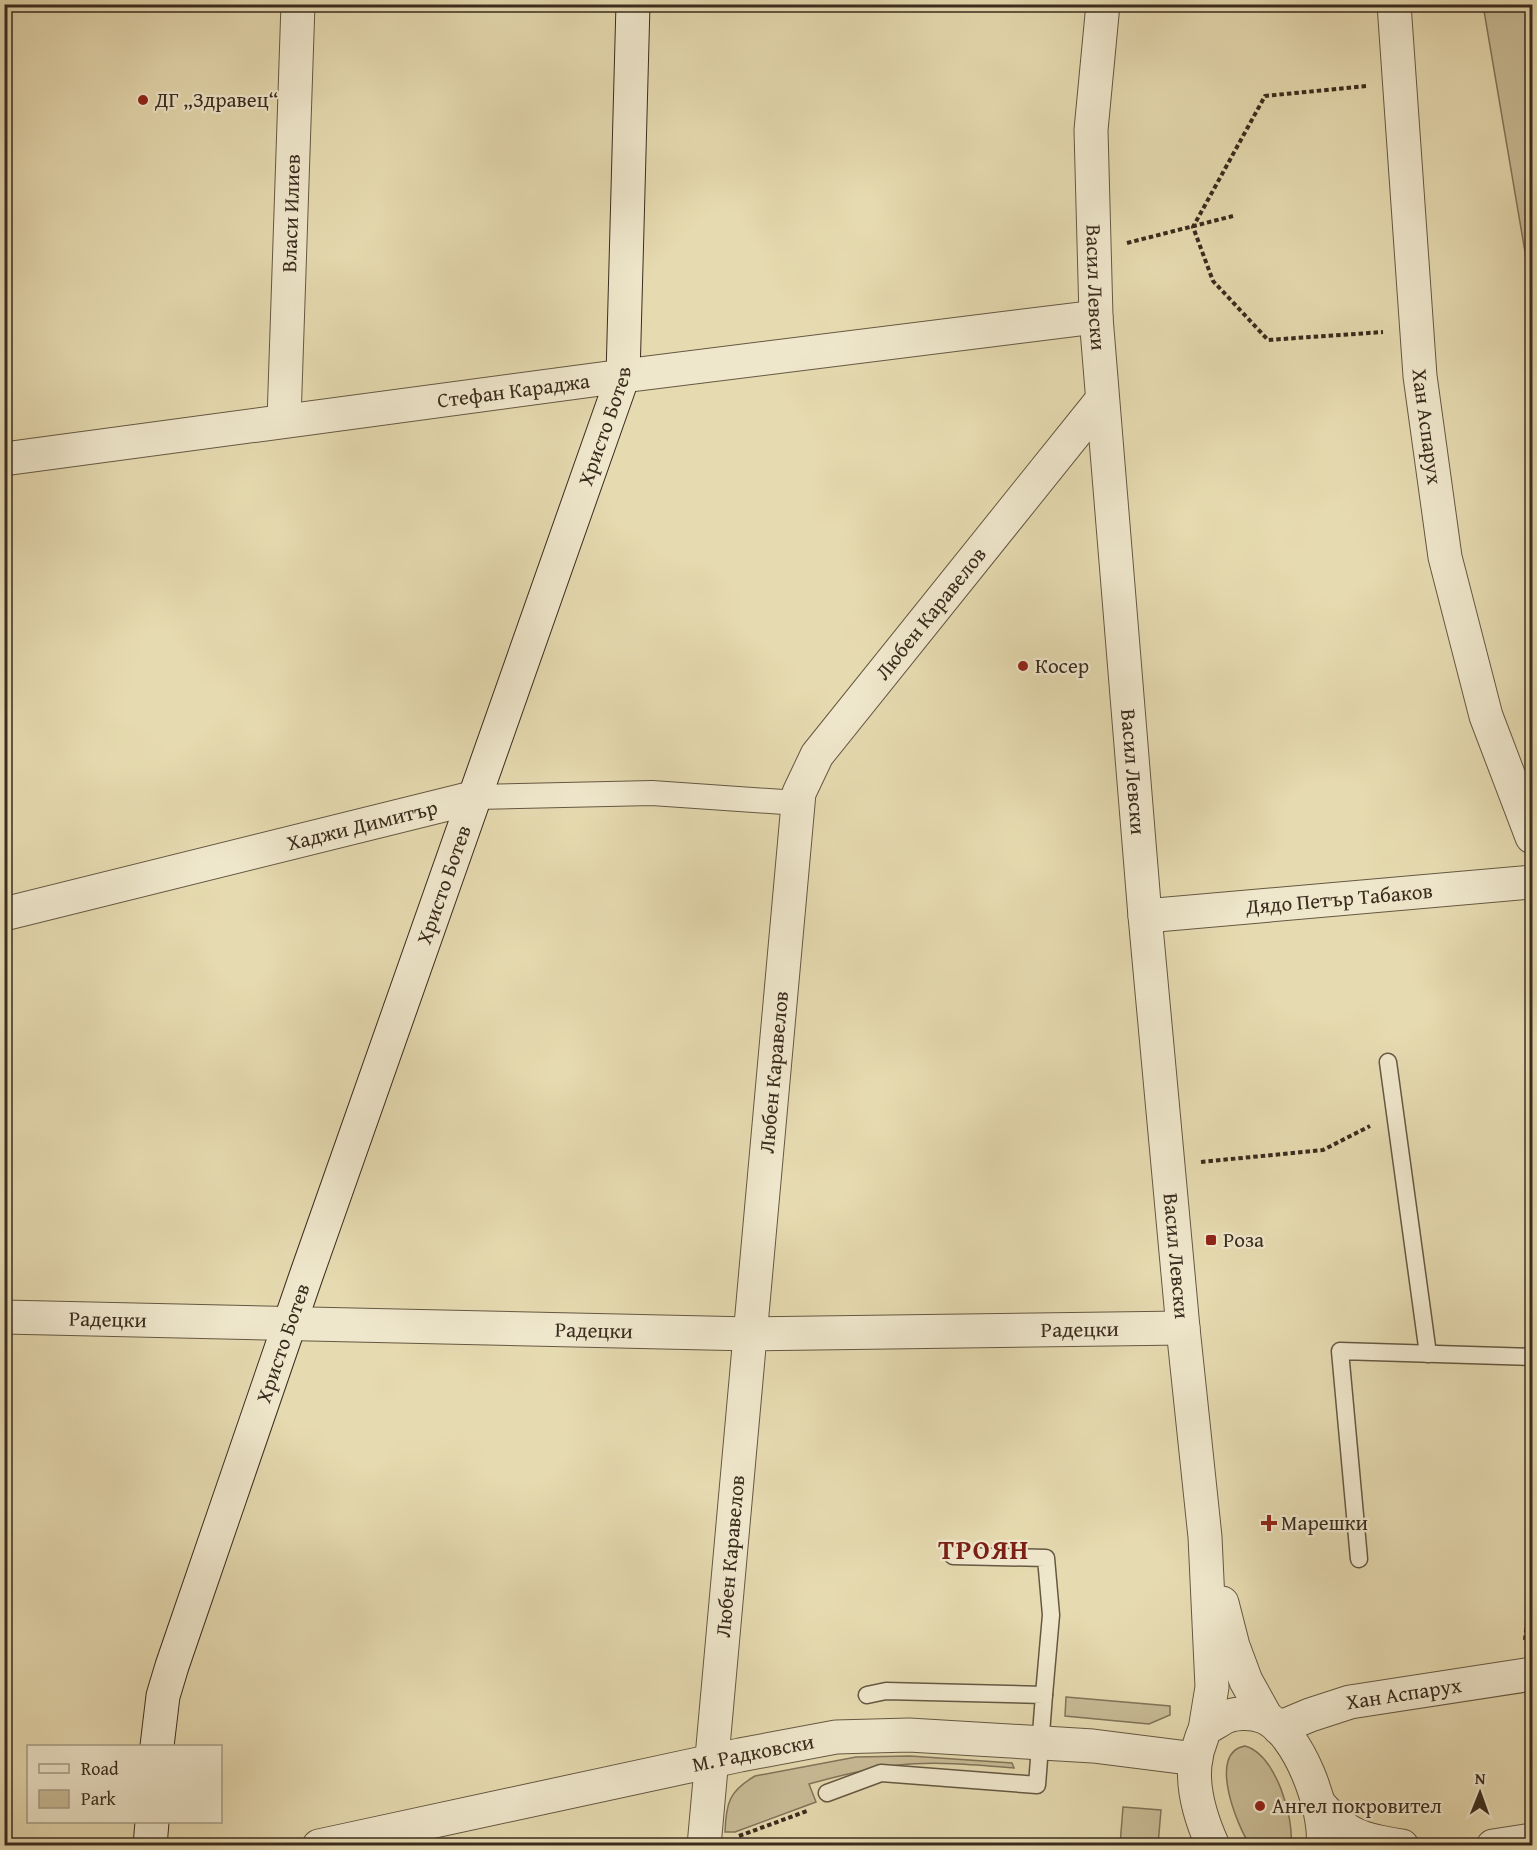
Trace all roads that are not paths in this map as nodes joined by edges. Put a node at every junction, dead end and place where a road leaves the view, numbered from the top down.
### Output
1 (298, 4) edge
2 (633, 4) edge
3 (1103, 4) edge
4 (1394, 4) edge
5 (1096, 317) junction
6 (623, 376) junction
7 (1101, 402) junction
8 (284, 420) junction
9 (4, 459) edge
10 (476, 797) junction
11 (798, 803) junction
12 (1533, 837) edge
13 (1533, 882) edge
14 (4, 914) edge
15 (1145, 916) junction
16 (1388, 1062) dead end
17 (4, 1317) edge
18 (289, 1324) junction
19 (1183, 1328) junction
20 (751, 1334) junction
21 (1428, 1354) junction
22 (1533, 1357) edge
23 (1205, 1537) junction
24 (953, 1556) dead end
25 (1359, 1559) dead end
26 (1527, 1675) edge
27 (867, 1695) dead end
28 (1044, 1695) junction
29 (1272, 1723) junction
30 (1041, 1743) junction
31 (1201, 1744) junction
32 (157, 1745) edge
33 (711, 1762) junction
34 (827, 1793) road end
35 (1319, 1804) junction
36 (152, 1823) edge
37 (1533, 1840) edge
38 (150, 1845) edge
39 (319, 1845) edge
40 (704, 1845) edge
41 (1213, 1845) edge
42 (1323, 1845) edge
43 (1402, 1845) edge
44 (1493, 1845) edge

1 - 8 street, Власи Илиев
2 - 6 street, Христо Ботев
3 - 5 street, Васил Левски
4 - 12 street, Хан Аспарух
5 - 6 street, Стефан Караджа
5 - 7 street, Васил Левски
6 - 8 street, Стефан Караджа
6 - 10 street, Христо Ботев
7 - 11 street, Любен Каравелов
7 - 15 street, Васил Левски
8 - 9 street, Стефан Караджа
10 - 11 street, Хаджи Димитър
10 - 14 street, Хаджи Димитър
10 - 18 street, Христо Ботев
11 - 20 street, Любен Каравелов
13 - 15 street, Дядо Петър Табаков
15 - 19 street, Васил Левски
16 - 21 lane
17 - 18 street, Радецки
18 - 20 street, Радецки
18 - 32 street, Христо Ботев
19 - 20 street, Радецки
19 - 23 street, Васил Левски
20 - 33 street, Любен Каравелов
21 - 22 lane
21 - 25 lane
23 - 29 street, Васил Левски
23 - 31 street, Васил Левски
24 - 28 lane
26 - 29 street, Хан Аспарух
27 - 28 lane
28 - 30 lane
29 - 31 street
29 - 35 street, Васил Левски
30 - 31 street, М. Радковски
30 - 33 street, М. Радковски
30 - 34 lane
31 - 41 street, Васил Левски
33 - 39 street, М. Радковски
33 - 40 street, Любен Каравелов
35 - 42 street
35 - 43 street
36 - 38 street
37 - 44 street

